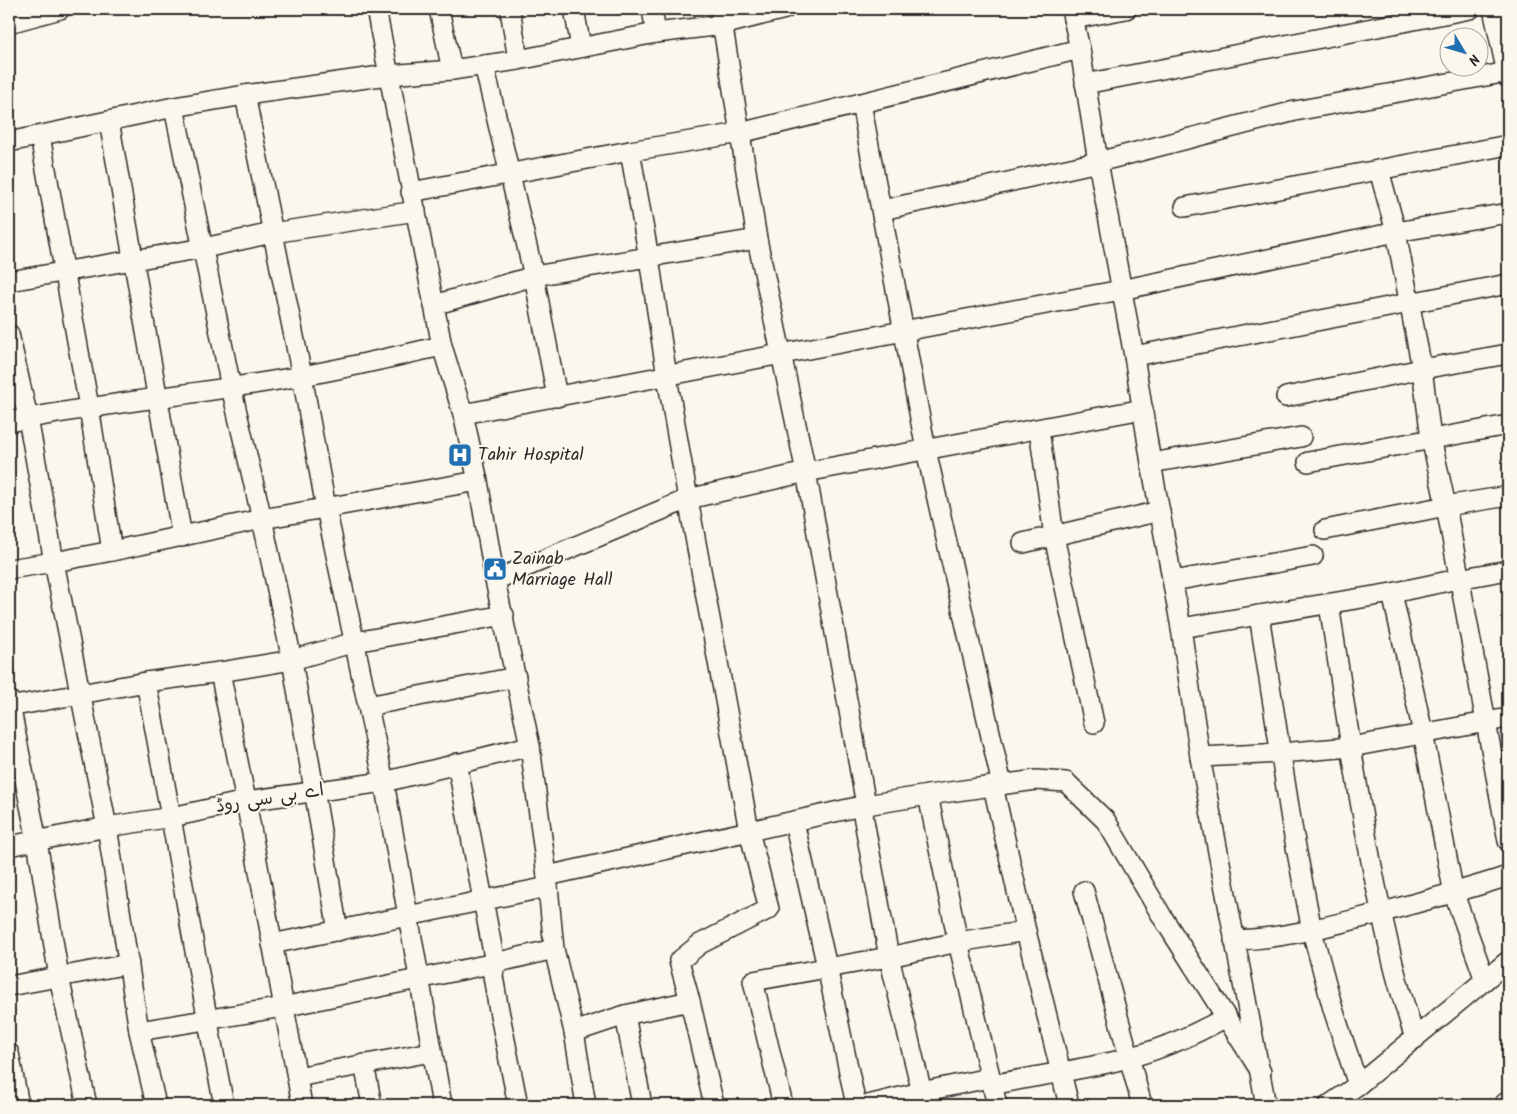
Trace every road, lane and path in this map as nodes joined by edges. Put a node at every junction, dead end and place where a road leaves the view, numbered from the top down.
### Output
1 (60, 9) edge
2 (376, 9) edge
3 (439, 9) edge
4 (510, 9) edge
5 (574, 9) edge
6 (652, 9) edge
7 (785, 9) edge
8 (1126, 9) edge
9 (1470, 9) edge
10 (1493, 9) edge
11 (1072, 14) edge
12 (721, 17) edge
13 (9, 23) edge
14 (656, 33) junction
15 (581, 47) junction
16 (1080, 49) junction
17 (518, 60) junction
18 (484, 65) junction
19 (452, 70) junction
20 (1508, 74) edge
21 (388, 75) junction
22 (1085, 84) junction
23 (245, 95) junction
24 (861, 103) junction
25 (174, 107) junction
26 (109, 121) junction
27 (740, 133) junction
28 (40, 136) junction
29 (9, 142) edge
30 (1508, 145) edge
31 (630, 151) junction
32 (1098, 162) junction
33 (1379, 170) junction
34 (510, 174) junction
35 (411, 192) junction
36 (1185, 207) dead end
37 (882, 210) junction
38 (416, 211) junction
39 (1508, 214) edge
40 (1396, 232) junction
41 (272, 233) junction
42 (757, 239) junction
43 (204, 248) junction
44 (649, 258) junction
45 (133, 259) junction
46 (65, 271) junction
47 (534, 276) junction
48 (9, 281) edge
49 (1508, 284) edge
50 (1121, 290) junction
51 (1409, 302) junction
52 (434, 305) junction
53 (904, 331) junction
54 (9, 334) edge
55 (442, 346) junction
56 (781, 353) junction
57 (1508, 354) edge
58 (1134, 356) junction
59 (1422, 369) junction
60 (302, 376) junction
61 (667, 377) junction
62 (232, 387) junction
63 (556, 397) junction
64 (1286, 397) dead end
65 (157, 399) junction
66 (89, 407) junction
67 (1143, 409) junction
68 (463, 414) junction
69 (28, 418) junction
70 (9, 422) edge
71 (1508, 424) edge
72 (1039, 429) junction
73 (1300, 437) dead end
74 (1431, 438) junction
75 (926, 450) junction
76 (1308, 462) dead end
77 (1151, 463) junction
78 (806, 472) junction
79 (478, 481) junction
80 (1508, 496) edge
81 (688, 499) junction
82 (1446, 506) junction
83 (326, 508) junction
84 (1160, 511) junction
85 (262, 519) junction
86 (1325, 530) dead end
87 (1054, 536) junction
88 (182, 537) junction
89 (1023, 543) dead end
90 (112, 551) junction
91 (1313, 556) dead end
92 (54, 562) junction
93 (9, 568) edge
94 (1508, 570) edge
95 (1458, 579) junction
96 (495, 580) junction
97 (1173, 581) junction
98 (1392, 593) junction
99 (1329, 604) junction
100 (504, 614) junction
101 (1259, 615) junction
102 (1181, 628) junction
103 (355, 642) junction
104 (292, 660) junction
105 (220, 672) junction
106 (516, 677) junction
107 (146, 682) junction
108 (80, 694) junction
109 (9, 704) edge
110 (368, 706) junction
111 (1508, 718) edge
112 (1486, 721) junction
113 (1094, 723) dead end
114 (1423, 734) junction
115 (530, 746) junction
116 (1350, 747) junction
117 (1281, 753) junction
118 (1200, 757) junction
119 (457, 763) junction
120 (384, 782) junction
121 (998, 785) junction
122 (315, 791) junction
123 (928, 795) junction
124 (246, 801) junction
125 (866, 805) junction
126 (172, 817) junction
127 (794, 822) junction
128 (107, 827) junction
129 (749, 831) junction
130 (37, 841) junction
131 (1508, 841) edge
132 (9, 846) edge
133 (1508, 876) edge
134 (547, 881) junction
135 (1084, 891) dead end
136 (1454, 894) junction
137 (483, 900) junction
138 (1382, 912) junction
139 (408, 916) junction
140 (338, 931) junction
141 (1026, 931) junction
142 (1312, 931) junction
143 (1234, 940) junction
144 (958, 942) junction
145 (272, 944) junction
146 (554, 949) junction
147 (890, 957) junction
148 (1508, 962) edge
149 (495, 963) junction
150 (129, 964) junction
151 (827, 967) junction
152 (59, 977) junction
153 (419, 978) junction
154 (1485, 980) junction
155 (9, 986) edge
156 (690, 1001) junction
157 (284, 1008) junction
158 (625, 1015) junction
159 (1226, 1017) junction
160 (207, 1020) junction
161 (139, 1031) junction
162 (574, 1032) junction
163 (1415, 1039) junction
164 (432, 1052) junction
165 (9, 1053) edge
166 (1129, 1057) junction
167 (364, 1064) junction
168 (1061, 1072) junction
169 (1261, 1072) junction
170 (297, 1077) junction
171 (990, 1081) junction
172 (1358, 1085) junction
173 (923, 1098) edge
174 (1508, 1100) edge
175 (19, 1105) edge
176 (87, 1105) edge
177 (156, 1105) edge
178 (224, 1105) edge
179 (302, 1105) edge
180 (372, 1105) edge
181 (442, 1105) edge
182 (518, 1105) edge
183 (586, 1105) edge
184 (642, 1105) edge
185 (714, 1105) edge
186 (783, 1105) edge
187 (856, 1105) edge
188 (868, 1105) edge
189 (997, 1105) edge
190 (1069, 1105) edge
191 (1142, 1105) edge
192 (1266, 1105) edge
193 (1330, 1105) edge
194 (1503, 1105) edge

1 - 13 street
2 - 21 street
3 - 19 street
4 - 17 street
5 - 15 street
6 - 14 street
7 - 12 street
8 - 11 street
9 - 22 street
10 - 20 street
11 - 16 street
12 - 14 street
12 - 27 street
14 - 15 street
15 - 17 street
16 - 22 street
16 - 24 street
17 - 18 street
18 - 19 street
18 - 34 street
19 - 21 street
20 - 32 street
21 - 23 street
21 - 35 street
22 - 32 street
23 - 25 street
23 - 41 street
24 - 27 street
24 - 37 street
25 - 26 street
25 - 43 street
26 - 28 street
26 - 45 street
27 - 31 street
27 - 42 street
28 - 29 street
28 - 46 street
30 - 33 street
31 - 34 street
31 - 44 street
32 - 37 street
32 - 50 street
33 - 36 street
33 - 40 street
34 - 35 street
34 - 47 street
35 - 38 street
37 - 53 street
38 - 41 street
38 - 52 street
39 - 40 street
40 - 50 street
40 - 51 street
41 - 43 street
41 - 60 street
42 - 44 street
42 - 56 street
43 - 45 street
43 - 62 street
44 - 47 street
44 - 61 street
45 - 46 street
45 - 65 street
46 - 48 street
46 - 66 street
47 - 52 street
47 - 63 street
49 - 51 street
50 - 53 street
50 - 58 street
51 - 58 street
51 - 59 street
52 - 55 street
53 - 56 street
53 - 75 street
54 - 69 street
55 - 60 street
55 - 68 street
56 - 61 street
56 - 78 street
57 - 59 street
58 - 67 street
59 - 64 street
59 - 74 street
60 - 62 street
60 - 83 street
61 - 63 street
61 - 81 street
62 - 65 street
62 - 85 street
63 - 68 street
65 - 66 street
65 - 88 street
66 - 69 street
66 - 90 street
67 - 72 street
67 - 77 street
68 - 79 street
69 - 70 street
69 - 92 street
71 - 74 street
72 - 75 street
72 - 87 street
73 - 77 street
74 - 76 street
74 - 82 street
75 - 78 street
75 - 121 street
77 - 84 street
78 - 81 street
78 - 125 street
79 - 83 street
79 - 96 street
80 - 82 street
81 - 96 street
81 - 129 street
82 - 86 street
82 - 95 street
83 - 85 street
83 - 103 street
84 - 87 street
84 - 97 street
85 - 88 street
85 - 104 street
87 - 89 street
87 - 113 street
88 - 90 street
90 - 92 street
91 - 97 street
92 - 93 street
92 - 108 street
94 - 95 street
95 - 98 street
95 - 112 street
96 - 100 street
97 - 102 street
98 - 99 street
98 - 114 street
99 - 101 street
99 - 116 street
100 - 103 street
100 - 106 street
101 - 102 street
101 - 117 street
102 - 118 street
103 - 104 street
103 - 110 street
104 - 105 street
104 - 122 street
105 - 107 street
105 - 124 street
106 - 110 street
106 - 115 street
107 - 108 street
107 - 126 street
108 - 109 street
108 - 128 street
109 - 130 street
110 - 120 street
111 - 112 street
112 - 114 street
112 - 131 street
114 - 116 street
114 - 136 street
115 - 119 street, اے بی سی روڈ
115 - 134 street
116 - 117 street
116 - 138 street
117 - 118 street
117 - 142 street
118 - 143 street
119 - 120 street, اے بی سی روڈ
119 - 137 street
120 - 122 street, اے بی سی روڈ
120 - 139 street
121 - 123 street
121 - 141 street
121 - 159 street
122 - 124 street, اے بی سی روڈ
122 - 140 street
123 - 125 street
123 - 144 street
124 - 126 street, اے بی سی روڈ
124 - 145 street
125 - 127 street
125 - 147 street
126 - 128 street, اے بی سی روڈ
126 - 160 street
127 - 129 street
127 - 151 street
128 - 130 street, اے بی سی روڈ
128 - 150 street
129 - 134 street
129 - 156 street
130 - 132 street, اے بی سی روڈ
130 - 152 street
133 - 136 street
134 - 137 street
134 - 146 street
135 - 166 street
136 - 138 street
136 - 154 street
137 - 139 street
137 - 149 street
138 - 142 street
138 - 163 street
139 - 140 street
139 - 153 street
140 - 145 street
141 - 144 street
141 - 168 street
142 - 143 street
142 - 172 street
143 - 169 street
144 - 147 street
144 - 171 street
145 - 157 street
146 - 149 street
146 - 162 street
147 - 151 street
147 - 173 street
148 - 154 street
149 - 153 street
149 - 182 street
150 - 152 street
150 - 161 street
151 - 186 street
151 - 187 street
152 - 155 street
152 - 176 street
153 - 157 street
153 - 164 street
154 - 163 street
156 - 158 street
156 - 185 street
157 - 160 street
157 - 170 street
158 - 162 street
158 - 184 street
159 - 166 street
159 - 169 street
160 - 161 street
160 - 178 street
161 - 177 street
162 - 183 street
163 - 172 street
164 - 167 street
164 - 181 street
165 - 175 street
166 - 168 street
166 - 191 street
167 - 170 street
167 - 180 street
168 - 171 street
168 - 190 street
169 - 192 street
170 - 179 street
171 - 173 street
171 - 189 street
172 - 193 street
173 - 188 street
174 - 194 street

